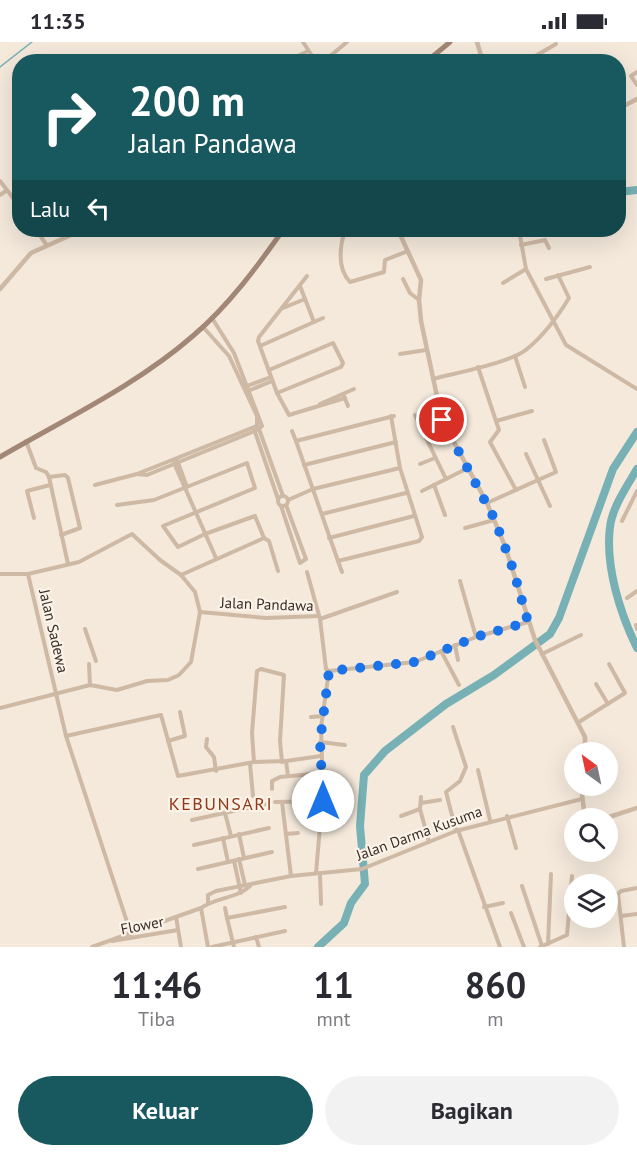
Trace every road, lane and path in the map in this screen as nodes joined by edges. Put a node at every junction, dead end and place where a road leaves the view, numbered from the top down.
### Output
1 (303, 42) edge
2 (347, 42) edge
3 (450, 42) edge
4 (556, 44) dead end
5 (306, 52) joint
6 (302, 54) edge
7 (333, 54) edge
8 (436, 54) edge
9 (539, 54) edge
10 (637, 72) edge
11 (637, 85) edge
12 (0, 181) edge
13 (6, 191) junction
14 (0, 195) edge
15 (12, 198) edge
16 (41, 237) edge
17 (64, 237) edge
18 (278, 237) edge
19 (343, 237) edge
20 (401, 237) edge
21 (520, 237) edge
22 (46, 244) junction
23 (521, 245) junction
24 (549, 248) dead end
25 (408, 251) junction
26 (590, 267) dead end
27 (526, 269) junction
28 (558, 275) junction
29 (307, 276) dead end
30 (403, 279) dead end
31 (546, 279) dead end
32 (503, 283) dead end
33 (300, 286) junction
34 (0, 290) edge
35 (305, 299) junction
36 (419, 300) junction
37 (281, 309) junction
38 (212, 318) junction
39 (322, 318) dead end
40 (554, 321) junction
41 (314, 322) junction
42 (268, 326) junction
43 (203, 327) junction
44 (224, 336) junction
45 (273, 339) junction
46 (217, 341) junction
47 (229, 344) junction
48 (260, 346) junction
49 (224, 348) junction
50 (426, 350) junction
51 (234, 353) junction
52 (400, 354) dead end
53 (229, 356) junction
54 (515, 356) junction
55 (478, 367) junction
56 (269, 370) junction
57 (272, 379) junction
58 (433, 379) junction
59 (525, 387) dead end
60 (247, 389) junction
61 (354, 389) dead end
62 (637, 389) edge
63 (277, 393) junction
64 (344, 396) junction
65 (348, 406) dead end
66 (532, 411) dead end
67 (415, 416) dead end
68 (496, 421) junction
69 (256, 429) junction
70 (292, 430) dead end
71 (544, 440) dead end
72 (26, 441) junction
73 (296, 441) junction
74 (396, 442) junction
75 (526, 454) dead end
76 (0, 457) edge
77 (435, 458) junction
78 (175, 461) junction
79 (420, 464) dead end
80 (304, 465) junction
81 (400, 468) junction
82 (468, 468) junction
83 (49, 477) junction
84 (446, 479) junction
85 (538, 480) junction
86 (50, 485) junction
87 (95, 485) dead end
88 (434, 485) junction
89 (186, 488) junction
90 (313, 489) junction
91 (516, 489) junction
92 (422, 491) dead end
93 (637, 491) edge
94 (406, 493) junction
95 (284, 502) junction
96 (487, 503) junction
97 (117, 505) dead end
98 (550, 506) dead end
99 (195, 511) junction
100 (322, 514) junction
101 (445, 515) dead end
102 (414, 516) junction
103 (34, 518) dead end
104 (495, 520) junction
105 (622, 521) dead end
106 (465, 528) dead end
107 (205, 534) junction
108 (61, 535) junction
109 (264, 538) junction
110 (330, 538) junction
111 (302, 548) junction
112 (295, 551) junction
113 (216, 558) junction
114 (338, 561) junction
115 (68, 564) junction
116 (278, 571) dead end
117 (307, 572) dead end
118 (342, 572) dead end
119 (0, 574) edge
120 (28, 574) junction
121 (182, 575) junction
122 (460, 581) dead end
123 (637, 591) edge
124 (397, 592) dead end
125 (627, 598) dead end
126 (200, 612) junction
127 (320, 617) junction
128 (528, 622) junction
129 (85, 629) dead end
130 (581, 635) dead end
131 (476, 637) junction
132 (455, 645) junction
133 (441, 651) junction
134 (542, 654) junction
135 (458, 660) dead end
136 (96, 661) dead end
137 (89, 663) dead end
138 (609, 664) dead end
139 (329, 671) junction
140 (596, 684) dead end
141 (90, 685) junction
142 (459, 685) dead end
143 (57, 693) junction
144 (608, 704) junction
145 (0, 708) edge
146 (180, 712) dead end
147 (323, 716) junction
148 (311, 717) dead end
149 (579, 722) junction
150 (453, 727) dead end
151 (66, 736) junction
152 (207, 740) dead end
153 (168, 741) junction
154 (320, 742) junction
155 (585, 742) edge
156 (345, 745) dead end
157 (321, 756) junction
158 (284, 761) junction
159 (252, 763) junction
160 (478, 770) dead end
161 (216, 771) junction
162 (323, 773) junction
163 (288, 776) junction
164 (272, 789) dead end
165 (253, 796) dead end
166 (421, 796) dead end
167 (582, 796) edge
168 (582, 799) junction
169 (440, 800) dead end
170 (282, 801) junction
171 (323, 801) junction
172 (275, 802) dead end
173 (421, 803) junction
174 (266, 804) dead end
175 (583, 808) edge
176 (637, 808) edge
177 (420, 809) junction
178 (225, 813) junction
179 (618, 814) edge
180 (401, 816) dead end
181 (507, 816) junction
182 (192, 820) dead end
183 (490, 820) junction
184 (269, 828) dead end
185 (457, 830) junction
186 (298, 833) dead end
187 (239, 834) junction
188 (286, 834) junction
189 (231, 836) junction
190 (223, 838) junction
191 (429, 842) junction
192 (194, 845) dead end
193 (516, 848) dead end
194 (272, 852) dead end
195 (239, 859) junction
196 (228, 862) junction
197 (198, 869) dead end
198 (318, 873) junction
199 (551, 874) dead end
200 (291, 876) junction
201 (522, 886) dead end
202 (243, 887) junction
203 (637, 888) edge
204 (208, 903) junction
205 (503, 903) dead end
206 (321, 904) dead end
207 (285, 907) dead end
208 (484, 907) junction
209 (201, 908) junction
210 (225, 908) dead end
211 (511, 912) dead end
212 (637, 914) edge
213 (621, 916) junction
214 (176, 917) junction
215 (227, 918) junction
216 (568, 928) edge
217 (178, 930) junction
218 (285, 931) dead end
219 (131, 934) junction
220 (256, 938) junction
221 (111, 941) junction
222 (548, 944) junction
223 (104, 945) edge
224 (233, 946) edge
225 (541, 946) edge
226 (92, 947) edge
227 (181, 947) edge
228 (210, 947) edge
229 (259, 947) edge
230 (500, 947) edge
231 (524, 947) edge
232 (624, 947) edge

1 - 5 street
2 - 7 street
3 - 8 main road
4 - 9 street
5 - 6 street
10 - 11 street
12 - 13 street
13 - 14 street
13 - 15 street
16 - 22 street
17 - 22 street
18 - 38 main road
19 - 25 street
20 - 25 street
21 - 23 street
22 - 34 street
23 - 24 street
23 - 27 street
25 - 36 street
26 - 28 street
27 - 32 street
27 - 40 street
28 - 31 street
28 - 40 street
29 - 33 street
30 - 36 street
33 - 35 street
33 - 37 street
35 - 37 street
35 - 41 street
36 - 50 street
37 - 42 street
38 - 43 main road
38 - 44 street
39 - 41 street
40 - 54 street
40 - 62 street
41 - 45 street
42 - 45 street
42 - 48 street
43 - 46 street
43 - 72 main road
44 - 46 street
44 - 47 street
45 - 48 street
46 - 49 street
47 - 49 street
47 - 51 street
48 - 56 street
49 - 53 street
50 - 52 street
50 - 58 street
51 - 53 street
51 - 60 street
53 - 60 street
54 - 55 street
54 - 59 street
55 - 58 street
55 - 68 street
56 - 57 street
56 - 63 street
57 - 60 street
57 - 63 street
58 - 82 street
60 - 69 street
61 - 64 street
63 - 64 street
64 - 65 street
66 - 68 street
67 - 77 street
68 - 91 street
69 - 78 street
69 - 95 street
69 - 95 street
70 - 73 street
71 - 85 street
72 - 76 main road
72 - 83 street
73 - 74 street
73 - 80 street
74 - 80 street
74 - 81 street
75 - 85 street
77 - 79 street
77 - 84 street
78 - 87 street
78 - 89 street
80 - 90 street
81 - 90 street
81 - 94 street
82 - 84 street
82 - 96 street
83 - 86 street
83 - 108 street
84 - 88 street
85 - 91 street
85 - 98 street
86 - 103 street
86 - 108 street
88 - 92 street
88 - 101 street
89 - 97 street
89 - 99 street
89 - 99 street
90 - 95 street
90 - 100 street
91 - 96 street
93 - 105 street
94 - 100 street
94 - 102 street
95 - 111 street
95 - 112 street
96 - 104 street
99 - 107 street
99 - 107 street
100 - 110 street
102 - 110 street
102 - 114 street
104 - 106 street
104 - 128 street
107 - 109 street
107 - 113 street
108 - 115 street
109 - 113 street
109 - 116 street
110 - 114 street
111 - 112 street
111 - 112 street
113 - 121 street
114 - 118 street
115 - 120 street, Jalan Pandawa
115 - 121 street, Jalan Pandawa
117 - 127 street
119 - 120 street, Jalan Pandawa
120 - 143 street, Jalan Sadewa
121 - 126 street, Jalan Pandawa
122 - 131 street
123 - 125 street
124 - 127 street
126 - 127 street, Jalan Pandawa
126 - 141 street
127 - 139 street, Jalan Pandawa
128 - 131 street
128 - 134 street
129 - 136 street
130 - 134 street
131 - 132 street
132 - 133 street
132 - 135 street
133 - 139 street
133 - 142 street
134 - 149 street
137 - 141 street
138 - 144 street
139 - 147 street, Jalan Pandawa
140 - 144 street
141 - 143 street
143 - 145 street
143 - 151 street, Jalan Sadewa
144 - 149 street
146 - 153 street
147 - 148 street
147 - 154 street, Jalan Pandawa
149 - 155 street
150 - 185 street
151 - 153 street
151 - 219 street, Jalan Sadewa
152 - 161 street
153 - 161 street
154 - 156 street
154 - 157 street, Jalan Pandawa
157 - 158 street
157 - 162 street, Jalan Pandawa
158 - 159 street
158 - 159 street
158 - 163 street
159 - 161 street
159 - 165 street
160 - 183 street
162 - 163 street
162 - 171 street, Jalan Pandawa
163 - 164 street
166 - 173 street
167 - 168 street
168 - 175 street
168 - 181 street, Jalan Darma Kusuma
169 - 173 street
170 - 171 street
170 - 172 street
170 - 188 street
171 - 198 street, Jalan Pandawa
173 - 177 street
174 - 178 street
176 - 179 street
177 - 180 street
177 - 191 street
178 - 182 street
178 - 189 street
181 - 183 street, Jalan Darma Kusuma
181 - 193 street
183 - 185 street, Jalan Darma Kusuma
184 - 187 street
185 - 191 street, Jalan Darma Kusuma
185 - 208 street
186 - 188 street
187 - 189 street
187 - 195 street
188 - 200 street
189 - 190 street
190 - 192 street
190 - 196 street
191 - 198 street, Jalan Darma Kusuma
194 - 195 street
195 - 196 street
195 - 202 street
196 - 197 street
198 - 200 street, Jalan Darma Kusuma
198 - 206 street, Jalan Pandawa
199 - 222 street
200 - 202 street, Jalan Darma Kusuma
201 - 225 street
202 - 204 street, Jalan Darma Kusuma
202 - 204 street, Jalan Darma Kusuma
203 - 213 street
204 - 209 street, Jalan Darma Kusuma
205 - 208 street
207 - 215 street
208 - 230 street
209 - 214 street, Jalan Darma Kusuma
209 - 228 street
210 - 215 street
211 - 231 street
212 - 213 street
213 - 232 street
214 - 217 street
214 - 219 street, Jalan Darma Kusuma
215 - 224 street
216 - 222 street
217 - 221 street, Flower
217 - 227 street
218 - 220 street
219 - 221 street, Jalan Darma Kusuma
220 - 224 street
220 - 229 street
221 - 223 street, Jalan Darma Kusuma
222 - 225 street
223 - 226 street, Jalan Darma Kusuma
224 - 228 street

